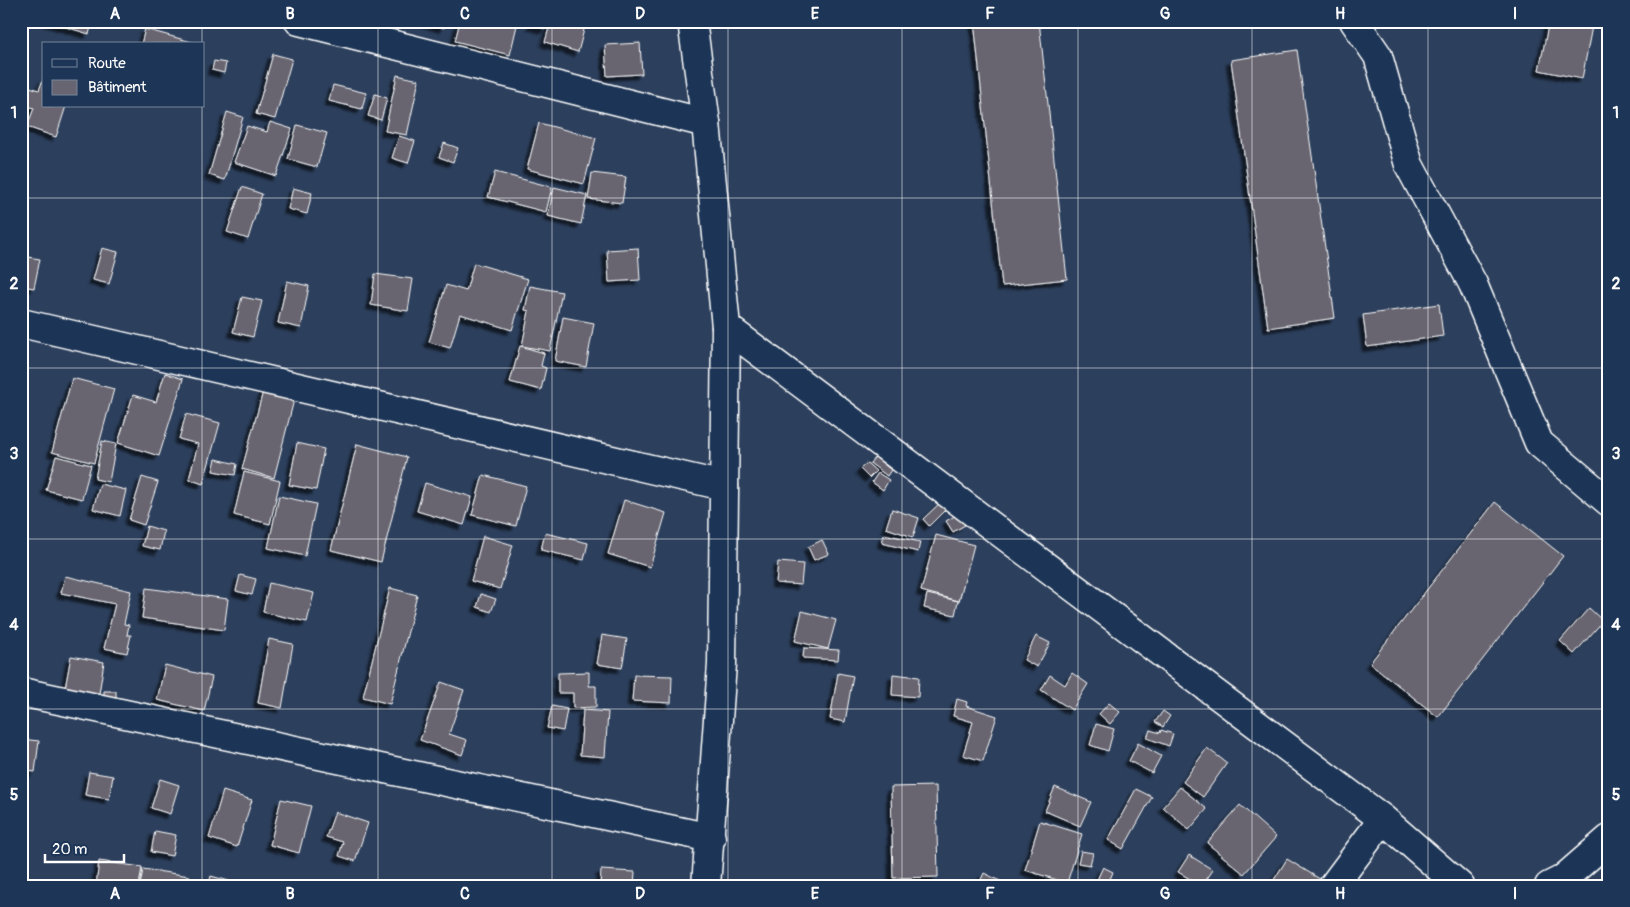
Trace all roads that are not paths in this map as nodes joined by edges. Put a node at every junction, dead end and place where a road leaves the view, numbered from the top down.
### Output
1 (300, 21) edge
2 (692, 21) edge
3 (1354, 21) edge
4 (706, 123) junction
5 (21, 323) edge
6 (726, 327) junction
7 (724, 486) junction
8 (1609, 502) edge
9 (21, 692) edge
10 (1384, 818) junction
11 (711, 838) junction
12 (1609, 838) edge
13 (706, 886) edge
14 (1333, 886) edge
15 (1460, 886) edge
16 (1549, 886) edge

1 - 4 street
2 - 4 street
3 - 8 street
4 - 6 street
5 - 7 street
6 - 7 street
6 - 10 street
7 - 11 street
9 - 11 street
10 - 14 street
10 - 15 street
11 - 13 street
12 - 16 street

